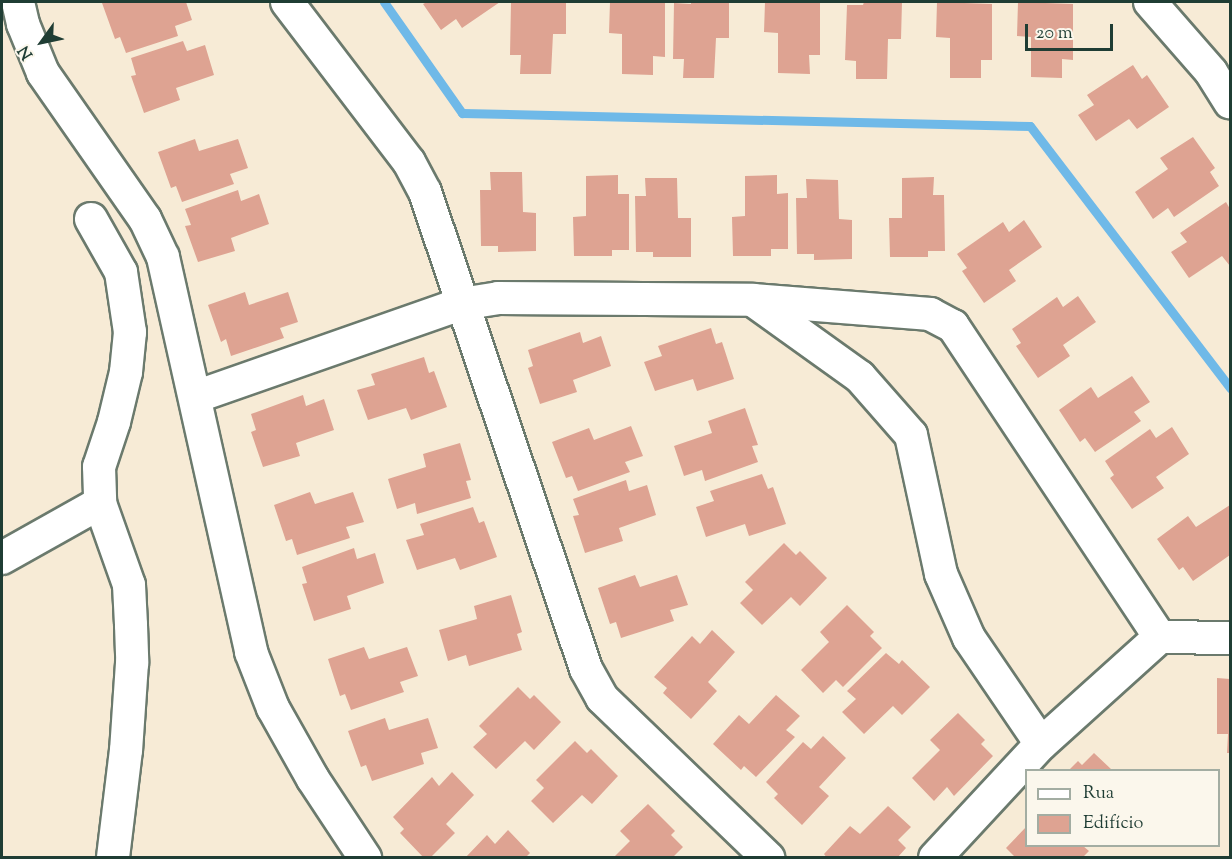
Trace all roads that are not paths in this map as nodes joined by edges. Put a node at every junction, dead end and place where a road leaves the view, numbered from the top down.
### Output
1 (18, 2) edge
2 (287, 2) edge
3 (1150, 2) edge
4 (1230, 102) edge
5 (91, 219) dead end
6 (753, 300) junction
7 (461, 304) junction
8 (195, 398) junction
9 (100, 503) junction
10 (2, 558) edge
11 (1160, 637) junction
12 (1230, 638) edge
13 (1041, 744) junction
14 (113, 858) edge
15 (365, 858) edge
16 (768, 858) edge
17 (935, 858) edge

1 - 8 street
2 - 7 street
3 - 4 street
5 - 9 street
6 - 7 street
6 - 11 street
6 - 13 street
7 - 8 street
7 - 16 street
8 - 15 street
9 - 10 street
9 - 14 street
11 - 12 street
11 - 13 street
13 - 17 street

